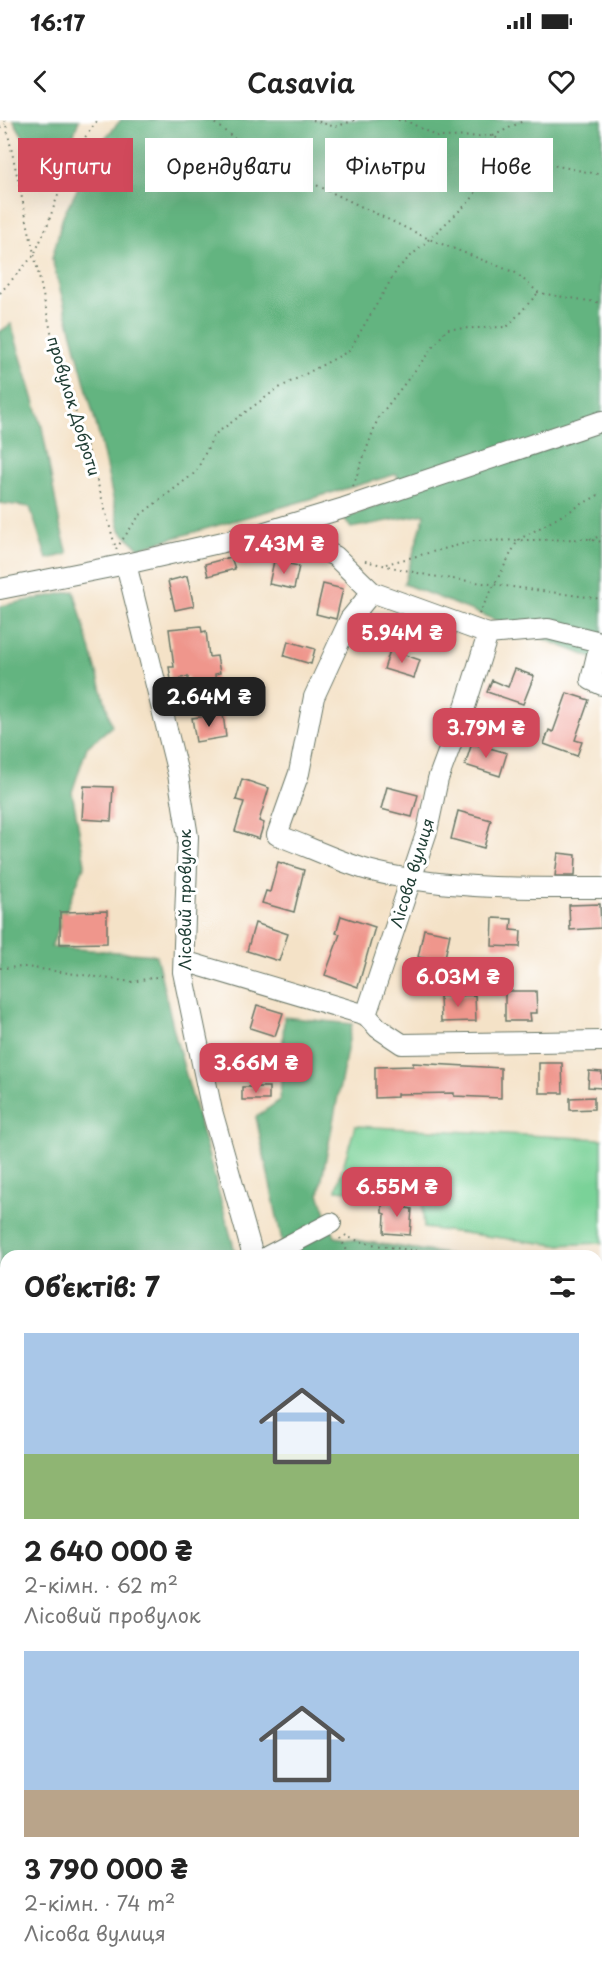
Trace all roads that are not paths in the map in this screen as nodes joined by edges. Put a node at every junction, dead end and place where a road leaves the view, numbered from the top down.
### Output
1 (602, 421) edge
2 (254, 535) junction
3 (121, 556) junction
4 (0, 589) edge
5 (372, 592) junction
6 (479, 631) junction
7 (601, 643) edge
8 (602, 685) edge
9 (412, 878) junction
10 (602, 888) edge
11 (184, 966) junction
12 (366, 1015) junction
13 (602, 1041) edge
14 (331, 1223) road end
15 (251, 1250) edge
16 (279, 1250) edge

1 - 2 street
2 - 3 street
2 - 5 street
3 - 4 street
3 - 11 street, Лісовий провулок
5 - 6 street
5 - 9 street
6 - 7 street
6 - 9 street, Лісова вулиця
7 - 8 street
9 - 10 street
9 - 12 street, Лісова вулиця
11 - 12 street
11 - 15 street, Лісовий провулок
12 - 13 street
14 - 16 street

